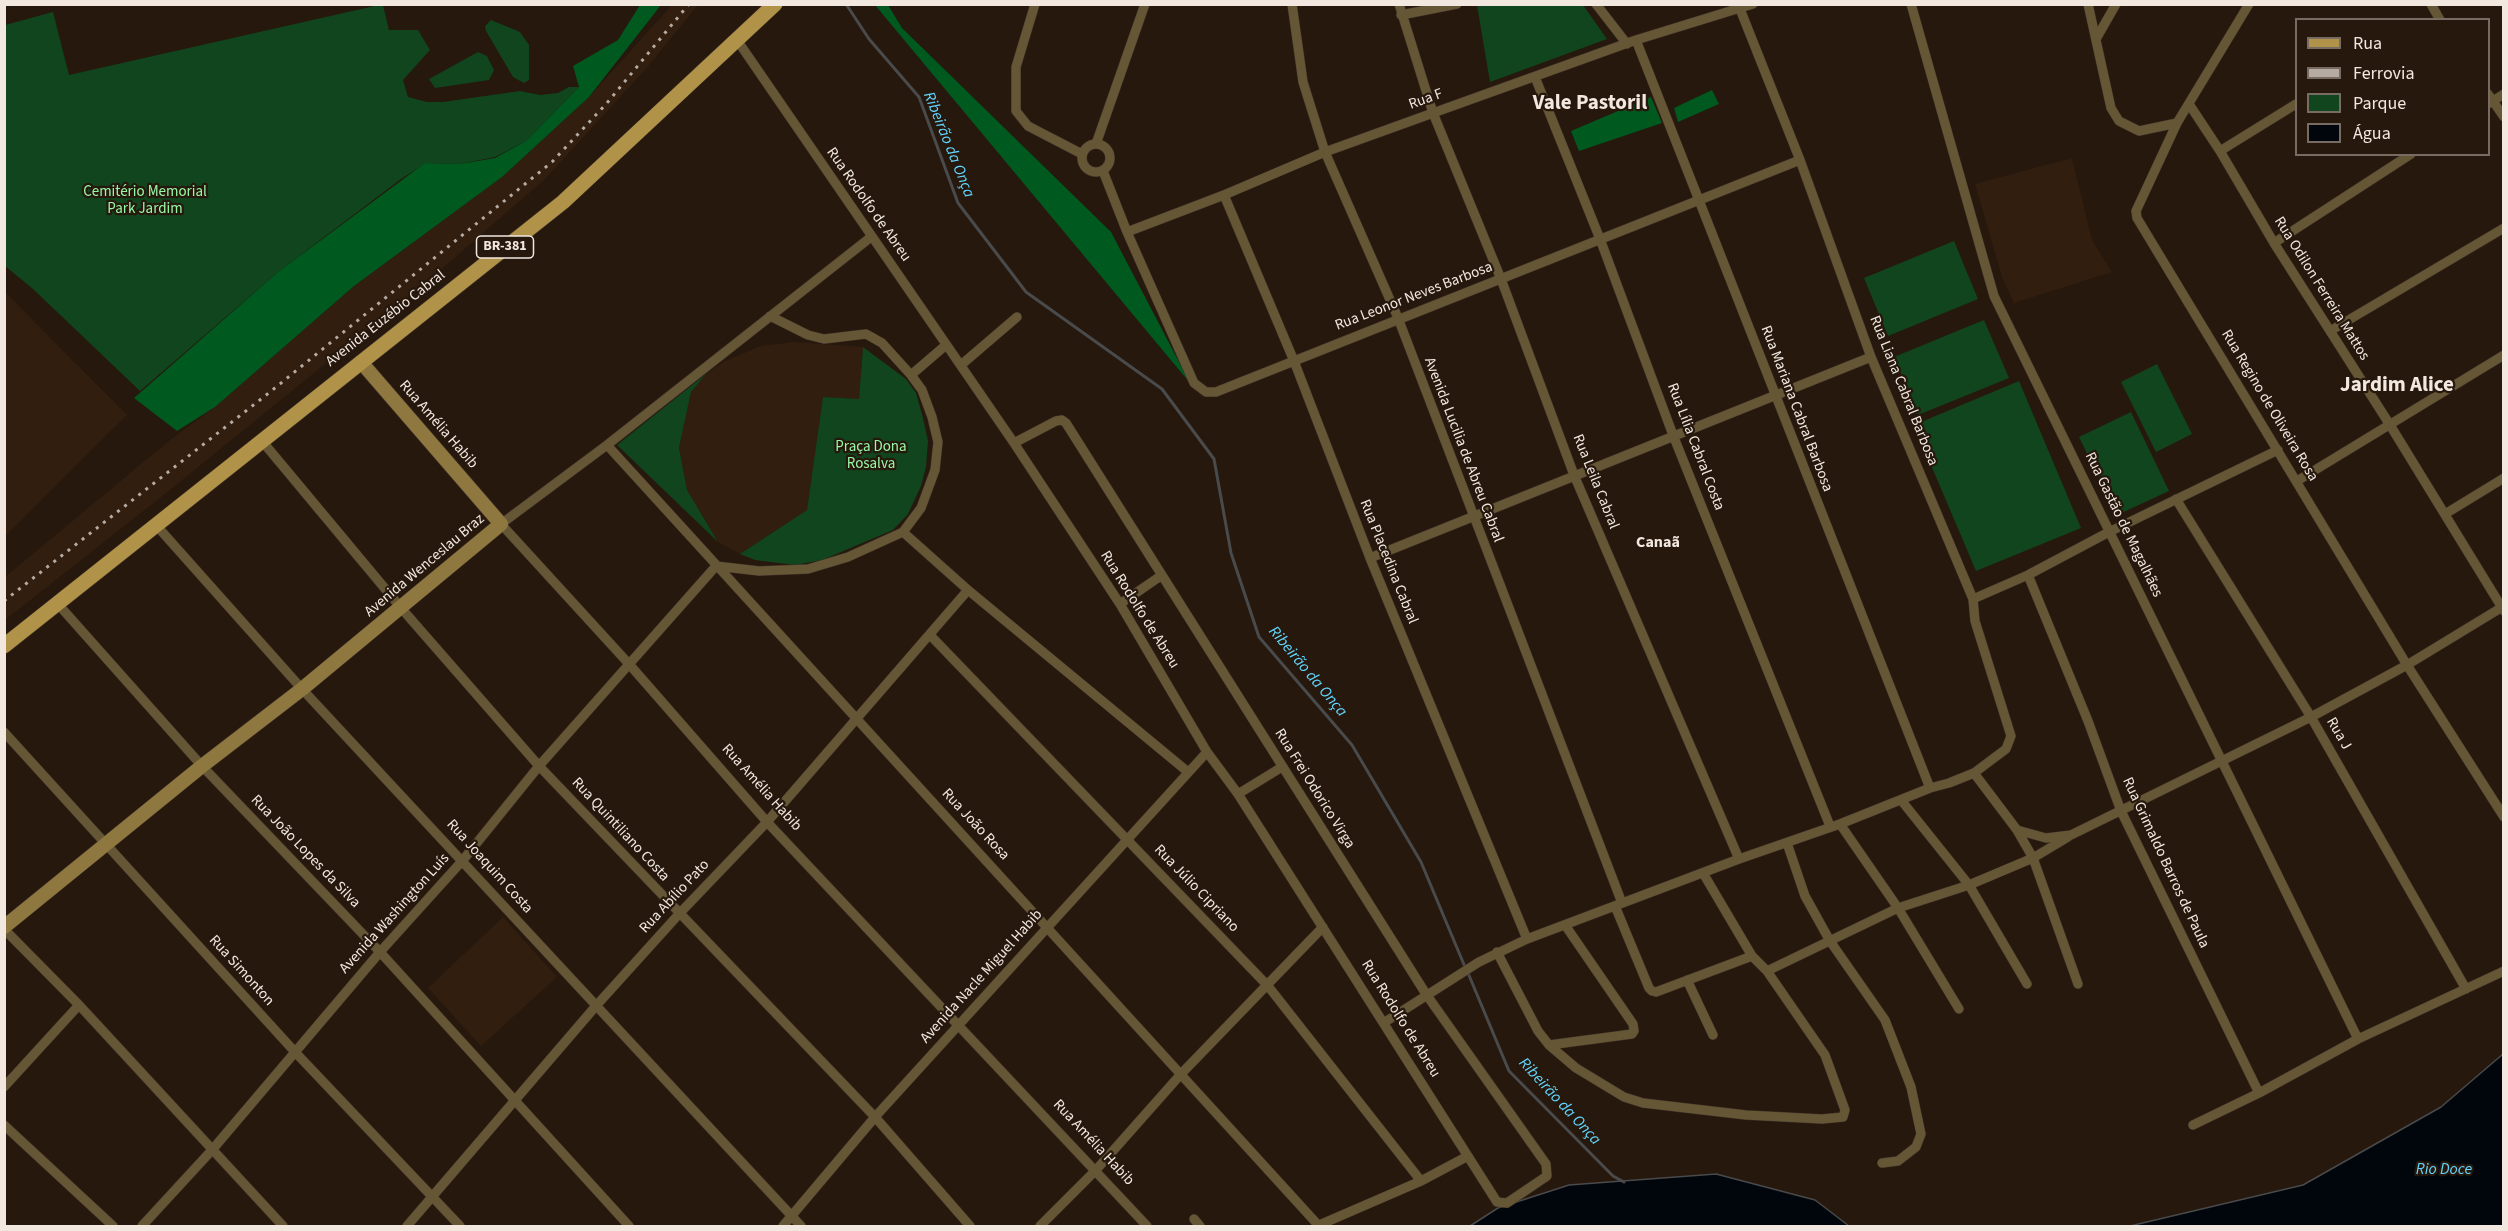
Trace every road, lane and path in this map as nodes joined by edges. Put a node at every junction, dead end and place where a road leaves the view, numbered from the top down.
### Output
1 (775, 4) edge
2 (1035, 4) edge
3 (1145, 4) edge
4 (1293, 4) edge
5 (1400, 4) edge
6 (1457, 4) edge
7 (1596, 4) edge
8 (1753, 4) edge
9 (1911, 4) edge
10 (2088, 4) edge
11 (2116, 4) edge
12 (2249, 4) edge
13 (2430, 4) edge
14 (1740, 9) junction
15 (1401, 15) junction
16 (2437, 18) edge
17 (2096, 39) junction
18 (737, 40) junction
19 (1632, 42) junction
20 (1535, 77) junction
21 (2504, 94) edge
22 (2490, 100) edge
23 (2189, 104) junction
24 (2295, 105) edge
25 (1433, 113) junction
26 (2504, 117) edge
27 (2177, 123) junction
28 (1096, 144) junction
29 (2220, 151) junction
30 (1325, 153) junction
31 (1082, 154) junction
32 (2408, 156) edge
33 (1800, 160) junction
34 (1103, 171) junction
35 (1224, 195) junction
36 (1698, 199) junction
37 (2504, 228) edge
38 (1126, 232) junction
39 (872, 237) junction
40 (1600, 239) junction
41 (2274, 243) junction
42 (1501, 279) junction
43 (770, 316) junction
44 (1017, 317) dead end
45 (1398, 318) junction
46 (2330, 331) junction
47 (946, 345) junction
48 (2504, 355) edge
49 (1871, 357) junction
50 (1294, 361) junction
51 (361, 362) junction
52 (961, 365) junction
53 (911, 375) junction
54 (1774, 397) junction
55 (2390, 425) junction
56 (1673, 435) junction
57 (262, 441) junction
58 (1014, 443) junction
59 (607, 445) junction
60 (2278, 450) junction
61 (1574, 475) junction
62 (2504, 478) edge
63 (2297, 481) junction
64 (2176, 499) junction
65 (2445, 514) junction
66 (1472, 518) junction
67 (501, 524) junction
68 (156, 525) junction
69 (903, 532) junction
70 (2109, 532) junction
71 (1370, 558) junction
72 (716, 566) junction
73 (1162, 575) junction
74 (2028, 575) junction
75 (968, 590) junction
76 (1973, 599) junction
77 (57, 603) junction
78 (1120, 604) junction
79 (2503, 608) edge
80 (402, 609) junction
81 (930, 635) junction
82 (4, 646) edge
83 (629, 664) junction
84 (2408, 665) junction
85 (302, 689) junction
86 (2311, 717) junction
87 (858, 719) junction
88 (4, 732) edge
89 (1207, 752) junction
90 (2222, 761) junction
91 (202, 766) junction
92 (539, 766) junction
93 (1282, 767) junction
94 (1188, 772) junction
95 (1974, 773) junction
96 (1930, 788) junction
97 (1238, 794) junction
98 (1901, 800) junction
99 (2121, 811) junction
100 (2504, 817) edge
101 (767, 822) junction
102 (1835, 825) junction
103 (2017, 830) junction
104 (2071, 835) junction
105 (1129, 840) junction
106 (1787, 843) junction
107 (105, 844) junction
108 (2033, 858) junction
109 (1739, 859) junction
110 (463, 860) junction
111 (1703, 873) junction
112 (1969, 885) junction
113 (1618, 904) junction
114 (1898, 908) junction
115 (679, 914) junction
116 (1565, 924) junction
117 (1048, 926) junction
118 (1323, 927) junction
119 (4, 928) edge
120 (1527, 939) junction
121 (1830, 941) junction
122 (380, 952) junction
123 (1497, 952) junction
124 (1752, 956) junction
125 (1767, 971) junction
126 (2504, 971) edge
127 (1687, 980) junction
128 (2027, 984) dead end
129 (2078, 984) dead end
130 (1268, 986) junction
131 (2466, 989) junction
132 (1426, 994) junction
133 (79, 1005) junction
134 (596, 1007) junction
135 (1959, 1009) dead end
136 (1385, 1022) junction
137 (960, 1024) junction
138 (1713, 1035) dead end
139 (2358, 1039) junction
140 (1549, 1045) junction
141 (295, 1052) junction
142 (1181, 1074) junction
143 (4, 1087) edge
144 (2259, 1093) junction
145 (515, 1103) junction
146 (875, 1117) junction
147 (4, 1125) edge
148 (2193, 1125) dead end
149 (212, 1150) junction
150 (1468, 1156) junction
151 (1882, 1163) dead end
152 (1096, 1170) junction
153 (1421, 1181) junction
154 (433, 1197) junction
155 (1501, 1203) joint
156 (792, 1216) junction
157 (1318, 1226) edge
158 (113, 1227) edge
159 (142, 1227) edge
160 (283, 1227) edge
161 (407, 1227) edge
162 (460, 1227) edge
163 (629, 1227) edge
164 (783, 1227) edge
165 (801, 1227) edge
166 (970, 1227) edge
167 (1040, 1227) edge
168 (1147, 1227) edge

1 - 18 main road, Avenida Euzébio Cabral / BR-381
2 - 31 street
3 - 28 street
4 - 30 street, Avenida Lucilia de Abreu Cabral
5 - 15 street, Rua Leila Cabral
6 - 15 street
7 - 19 street, Rua Mariana Cabral Barbosa
8 - 14 street, Rua F
9 - 70 street, Rua Gastão de Magalhães
10 - 17 street
11 - 17 street
12 - 23 street, Rua Regino de Oliveira Rosa
13 - 16 street
14 - 19 street, Rua F
14 - 33 street, Rua Liana Cabral Barbosa
15 - 25 street, Rua Leila Cabral
17 - 27 street
18 - 39 street, Rua Rodolfo de Abreu
18 - 51 main road, Avenida Euzébio Cabral / BR-381
19 - 20 street, Rua F
19 - 36 street, Rua Mariana Cabral Barbosa
20 - 25 street, Rua F
20 - 40 street, Rua Lília Cabral Costa
21 - 22 street
22 - 26 street
23 - 27 street, Rua Regino de Oliveira Rosa
23 - 29 street, Rua Odilon Ferreira Mattos
24 - 29 street
25 - 30 street, Rua F
25 - 42 street, Rua Leila Cabral
27 - 60 street, Rua Regino de Oliveira Rosa
28 - 31 street
28 - 34 street
29 - 41 street, Rua Odilon Ferreira Mattos
30 - 35 street, Rua F
30 - 45 street, Avenida Lucilia de Abreu Cabral
31 - 34 street
32 - 41 street
33 - 36 street, Rua Leonor Neves Barbosa
33 - 49 street, Rua Liana Cabral Barbosa
34 - 38 street
35 - 38 street, Rua F
35 - 50 street, Rua Placedina Cabral
36 - 40 street, Rua Leonor Neves Barbosa
36 - 54 street, Rua Mariana Cabral Barbosa
37 - 46 street
38 - 50 street, Rua Leonor Neves Barbosa
39 - 43 street, Avenida Wenceslau Braz
39 - 47 street, Rua Rodolfo de Abreu
40 - 42 street, Rua Leonor Neves Barbosa
40 - 56 street, Rua Lília Cabral Costa
41 - 46 street, Rua Odilon Ferreira Mattos
42 - 45 street, Rua Leonor Neves Barbosa
42 - 61 street, Rua Leila Cabral
43 - 53 street
43 - 59 street, Avenida Wenceslau Braz
44 - 52 street
45 - 50 street, Rua Leonor Neves Barbosa
45 - 66 street, Avenida Lucilia de Abreu Cabral
46 - 55 street, Rua Odilon Ferreira Mattos
47 - 52 street, Rua Rodolfo de Abreu
47 - 53 street
48 - 55 street
49 - 54 street
49 - 76 street, Rua Liana Cabral Barbosa
50 - 71 street, Rua Placedina Cabral
51 - 57 main road, Avenida Euzébio Cabral / BR-381
51 - 67 street, Rua Amélia Habib
52 - 58 street, Rua Rodolfo de Abreu
53 - 69 street
54 - 56 street
54 - 96 street, Rua Mariana Cabral Barbosa
55 - 63 street
55 - 65 street, Rua Odilon Ferreira Mattos
56 - 61 street
56 - 102 street, Rua Lília Cabral Costa
57 - 68 main road, Avenida Euzébio Cabral / BR-381
57 - 80 street, Rua Quintiliano Costa
58 - 73 street, Rua Frei Odorico Virga
58 - 78 street, Rua Rodolfo de Abreu
59 - 67 street, Avenida Wenceslau Braz
59 - 72 street, Rua João Rosa
60 - 63 street, Rua Regino de Oliveira Rosa
60 - 64 street
61 - 66 street
61 - 109 street, Rua Leila Cabral
62 - 65 street
63 - 84 street, Rua Regino de Oliveira Rosa
64 - 70 street
64 - 86 street, Rua J
65 - 79 street, Rua Odilon Ferreira Mattos
66 - 71 street
66 - 113 street, Avenida Lucilia de Abreu Cabral
67 - 80 street, Avenida Wenceslau Braz
67 - 83 street, Rua Amélia Habib
68 - 77 main road, Avenida Euzébio Cabral / BR-381
68 - 85 street, Rua Joaquim Costa
69 - 72 street
69 - 75 street
70 - 74 street
70 - 90 street, Rua Gastão de Magalhães
71 - 120 street, Rua Placedina Cabral
72 - 83 street, Avenida Washington Luís
72 - 87 street, Rua João Rosa
73 - 78 street
73 - 93 street, Rua Frei Odorico Virga
74 - 76 street
74 - 99 street, Rua Grimaldo Barros de Paula
75 - 81 street, Rua Abílio Pato
75 - 94 street
76 - 95 street, Rua Liana Cabral Barbosa
77 - 82 main road, Avenida Euzébio Cabral / BR-381
77 - 91 street, Rua João Lopes da Silva
78 - 89 street, Rua Rodolfo de Abreu
79 - 84 street
80 - 85 street, Avenida Wenceslau Braz
80 - 92 street, Rua Quintiliano Costa
81 - 87 street, Rua Abílio Pato
81 - 105 street, Rua Júlio Cipriano
83 - 92 street, Avenida Washington Luís
83 - 101 street, Rua Amélia Habib
84 - 86 street
84 - 100 street, Rua Regino de Oliveira Rosa
85 - 91 street, Avenida Wenceslau Braz
85 - 110 street, Rua Joaquim Costa
86 - 90 street
86 - 131 street, Rua J
87 - 101 street, Rua Abílio Pato
87 - 117 street, Rua João Rosa
88 - 107 street, Rua Simonton
89 - 94 street, Avenida Nacle Miguel Habib
89 - 97 street, Rua Rodolfo de Abreu
90 - 99 street
90 - 139 street, Rua Gastão de Magalhães
91 - 107 street, Avenida Wenceslau Braz
91 - 122 street, Rua João Lopes da Silva
92 - 110 street, Avenida Washington Luís
92 - 115 street, Rua Quintiliano Costa
93 - 97 street
93 - 132 street, Rua Frei Odorico Virga
94 - 105 street, Avenida Nacle Miguel Habib
95 - 96 street, Rua Liana Cabral Barbosa
95 - 103 street
96 - 98 street, Rua Liana Cabral Barbosa
97 - 118 street, Rua Rodolfo de Abreu
98 - 102 street, Rua Liana Cabral Barbosa
98 - 112 street
99 - 104 street
99 - 144 street, Rua Grimaldo Barros de Paula
101 - 115 street, Rua Abílio Pato
101 - 137 street, Rua Amélia Habib
102 - 106 street, Rua Liana Cabral Barbosa
102 - 114 street, Rua Lília Cabral Costa
103 - 104 street
103 - 108 street
104 - 108 street
105 - 117 street, Avenida Nacle Miguel Habib
105 - 130 street, Rua Júlio Cipriano
106 - 109 street, Rua Liana Cabral Barbosa
106 - 121 street
107 - 119 street, Avenida Wenceslau Braz
107 - 141 street, Rua Simonton
108 - 112 street
108 - 129 street
109 - 111 street, Rua Liana Cabral Barbosa
110 - 122 street, Avenida Washington Luís
110 - 134 street, Rua Joaquim Costa
111 - 113 street, Rua Liana Cabral Barbosa
111 - 124 street
112 - 114 street
112 - 128 street
113 - 116 street, Rua Liana Cabral Barbosa
113 - 127 street, Avenida Lucilia de Abreu Cabral
114 - 121 street
114 - 135 street, Rua Lília Cabral Costa
115 - 134 street, Rua Abílio Pato
115 - 146 street, Rua Quintiliano Costa
116 - 120 street, Rua Liana Cabral Barbosa
116 - 140 street
117 - 137 street, Avenida Nacle Miguel Habib
117 - 142 street, Rua João Rosa
118 - 130 street
118 - 136 street, Rua Rodolfo de Abreu
119 - 133 street
120 - 123 street, Rua Liana Cabral Barbosa
121 - 125 street
121 - 151 street
122 - 141 street, Avenida Washington Luís
122 - 145 street, Rua João Lopes da Silva
123 - 132 street, Rua Liana Cabral Barbosa
123 - 140 street
124 - 125 street
124 - 127 street
125 - 140 street
126 - 131 street
127 - 138 street
130 - 142 street
130 - 153 street, Rua Júlio Cipriano
131 - 139 street
132 - 136 street, Rua Liana Cabral Barbosa
132 - 155 street, Rua Frei Odorico Virga
133 - 143 street
133 - 149 street
134 - 145 street, Rua Abílio Pato
134 - 156 street, Rua Joaquim Costa
136 - 150 street, Rua Rodolfo de Abreu
137 - 146 street, Avenida Nacle Miguel Habib
137 - 152 street, Rua Amélia Habib
139 - 144 street
141 - 149 street, Avenida Washington Luís
141 - 154 street, Rua Simonton
142 - 152 street
142 - 157 street, Rua João Rosa
144 - 148 street
145 - 154 street, Rua Abílio Pato
145 - 163 street, Rua João Lopes da Silva
146 - 156 street, Avenida Nacle Miguel Habib
146 - 166 street, Rua Quintiliano Costa
147 - 158 street
149 - 159 street, Avenida Washington Luís
149 - 160 street
150 - 153 street
150 - 155 street, Rua Rodolfo de Abreu
152 - 167 street
152 - 168 street, Rua Amélia Habib
153 - 157 street
154 - 161 street, Rua Abílio Pato
154 - 162 street, Rua Simonton
156 - 164 street, Avenida Nacle Miguel Habib
156 - 165 street, Rua Joaquim Costa

